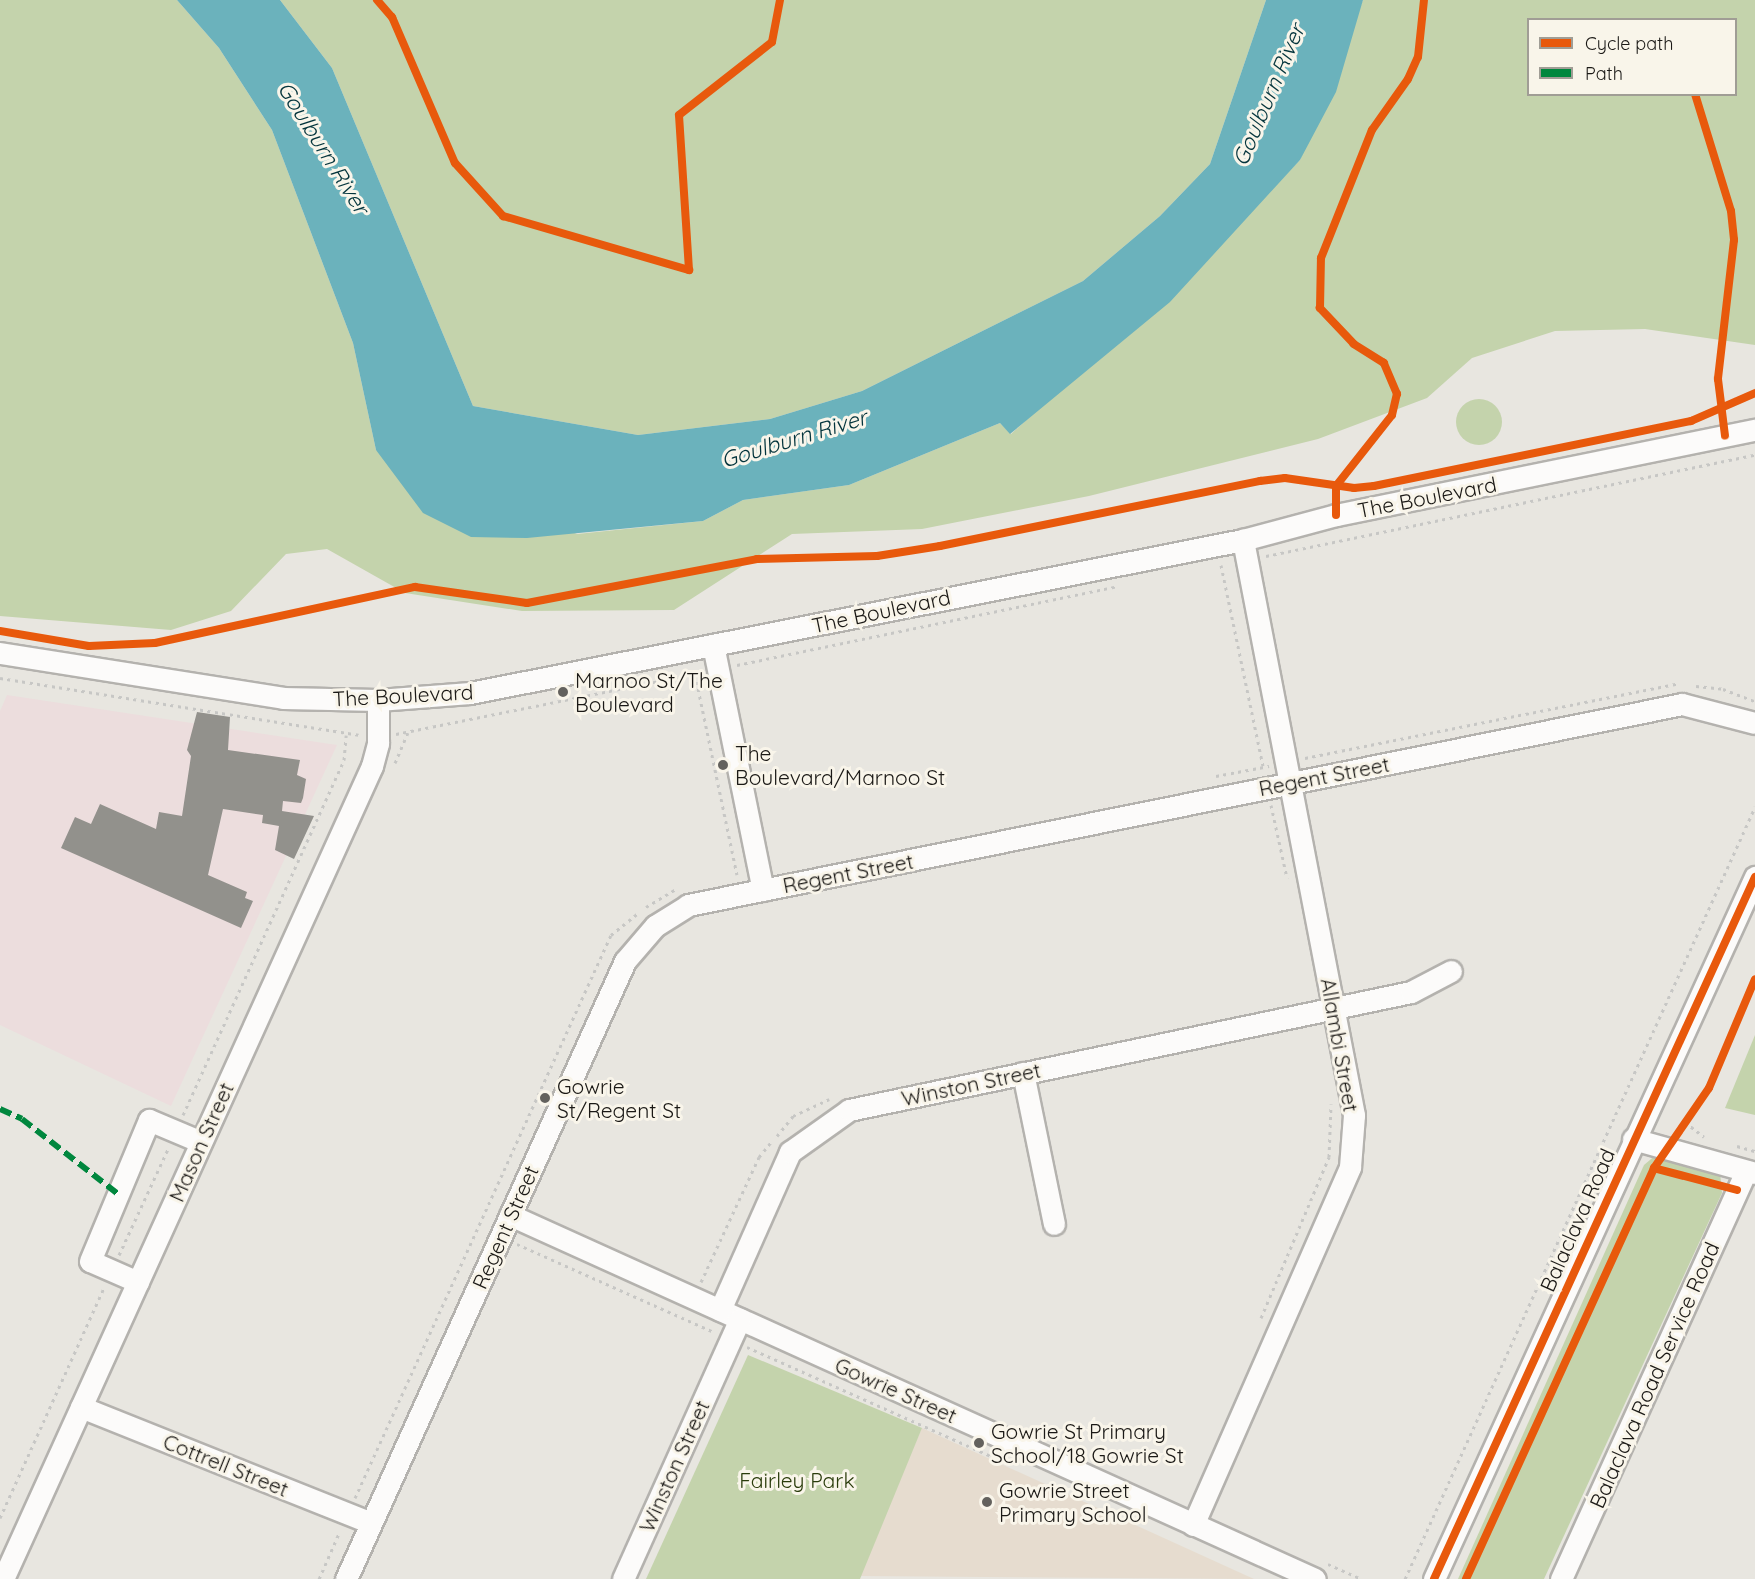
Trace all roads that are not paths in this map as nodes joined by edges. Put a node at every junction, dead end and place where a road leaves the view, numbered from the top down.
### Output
1 (1755, 430) edge
2 (1243, 540) junction
3 (712, 645) junction
4 (0, 653) edge
5 (378, 700) junction
6 (1755, 723) edge
7 (1297, 788) junction
8 (1755, 877) edge
9 (761, 881) junction
10 (1451, 971) dead end
11 (1334, 1008) junction
12 (1023, 1073) junction
13 (1633, 1139) junction
14 (201, 1142) junction
15 (1750, 1172) edge
16 (517, 1218) junction
17 (1054, 1224) dead end
18 (138, 1282) junction
19 (720, 1310) junction
20 (740, 1319) junction
21 (81, 1407) junction
22 (371, 1523) junction
23 (1193, 1525) junction
24 (3, 1579) edge
25 (346, 1579) edge
26 (623, 1579) edge
27 (1315, 1579) edge
28 (1434, 1579) edge
29 (1561, 1579) edge

1 - 2 street, The Boulevard
2 - 3 street, The Boulevard
2 - 7 street, Allambi Street
3 - 5 street, The Boulevard
3 - 9 street
4 - 5 street, The Boulevard
5 - 14 street, Mason Street
6 - 7 street, Regent Street
7 - 9 street, Regent Street
7 - 11 street, Allambi Street
8 - 13 street, Balaclava Road
9 - 16 street, Regent Street
10 - 11 street, Winston Street
11 - 12 street, Winston Street
11 - 23 street, Allambi Street
12 - 17 street
12 - 19 street, Winston Street
13 - 15 street
13 - 28 street, Balaclava Road
14 - 18 street, Mason Street
14 - 18 street
15 - 29 street, Balaclava Road Service Road
16 - 19 street, Gowrie Street
16 - 22 street, Regent Street
18 - 21 street, Mason Street
19 - 20 street, Gowrie Street
20 - 23 street, Gowrie Street
20 - 26 street, Winston Street
21 - 22 street, Cottrell Street
21 - 24 street, Mason Street
22 - 25 street, Regent Street
23 - 27 street, Gowrie Street

